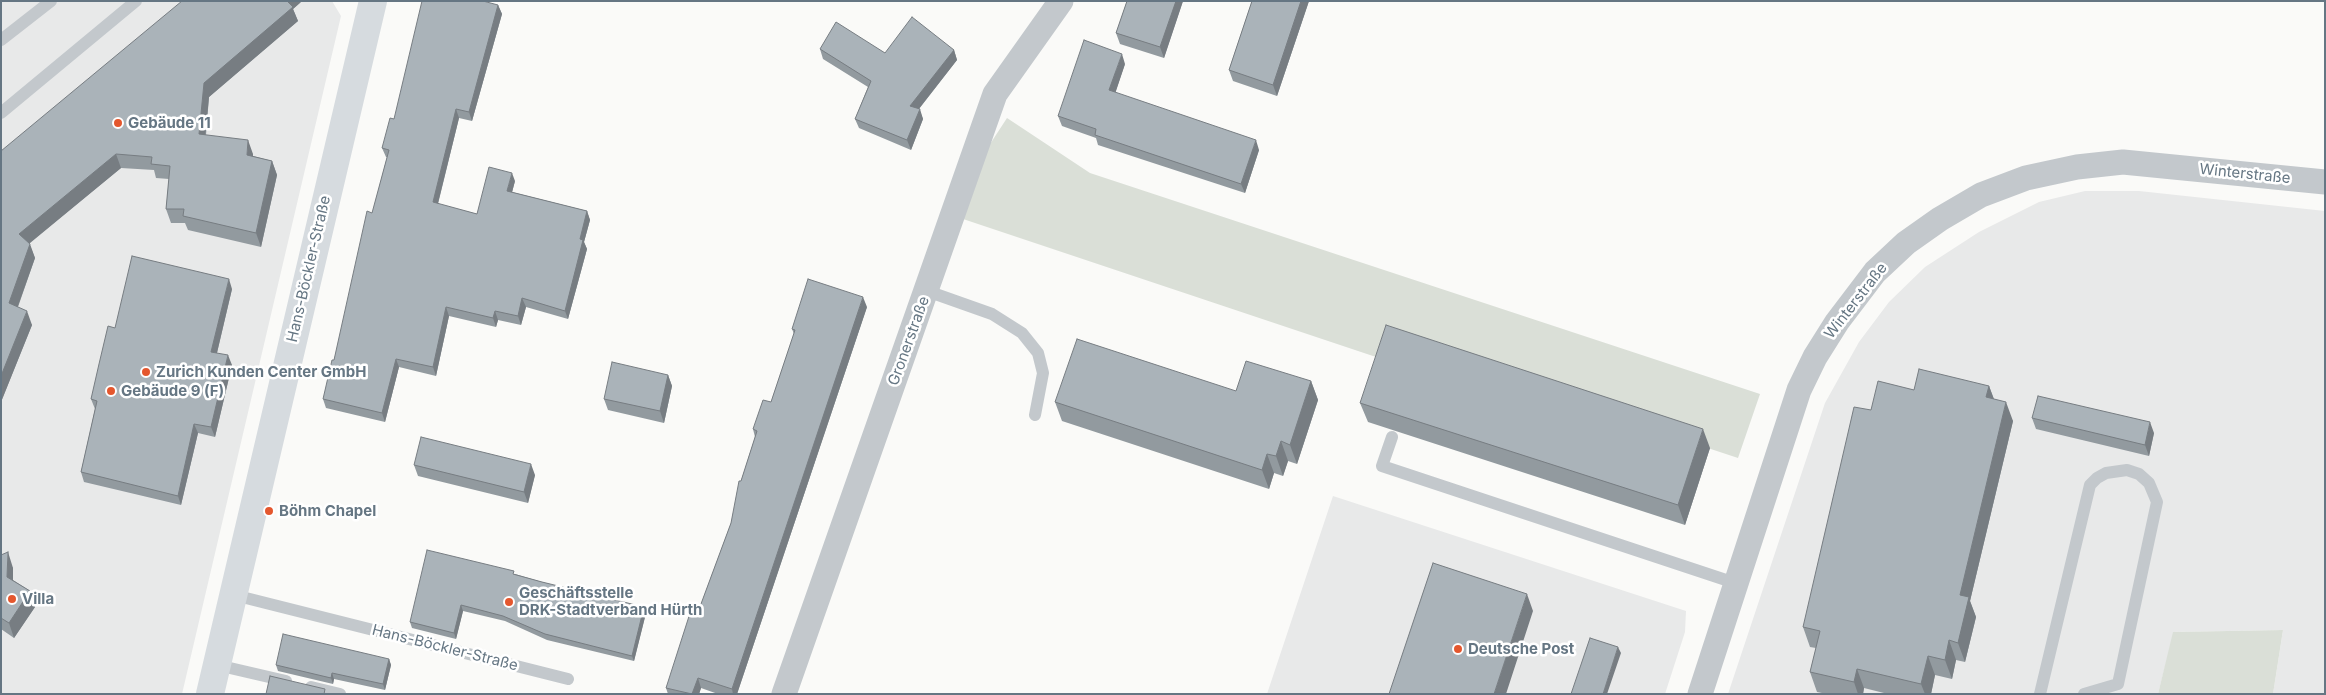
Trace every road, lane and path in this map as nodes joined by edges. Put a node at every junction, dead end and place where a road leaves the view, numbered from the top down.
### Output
1 (51, 1) edge
2 (136, 1) edge
3 (373, 1) edge
4 (1061, 1) edge
5 (1, 40) edge
6 (1, 113) edge
7 (2325, 182) edge
8 (927, 291) junction
9 (1035, 415) dead end
10 (1392, 437) edge
11 (1735, 583) junction
12 (234, 595) junction
13 (217, 665) junction
14 (568, 679) dead end
15 (210, 694) edge
16 (340, 694) edge
17 (784, 694) edge
18 (1700, 694) edge
19 (2040, 694) edge
20 (2084, 694) edge

1 - 5 lane
2 - 6 lane
3 - 12 street, Hans-Böckler-Straße
4 - 8 street, Gronerstraße
7 - 11 street, Winterstraße
8 - 9 lane
8 - 17 street, Gronerstraße
10 - 11 lane
11 - 18 street, Winterstraße
12 - 13 street, Hans-Böckler-Straße
12 - 14 lane, Hans-Böckler-Straße
13 - 15 street, Hans-Böckler-Straße
13 - 16 lane
19 - 20 lane

